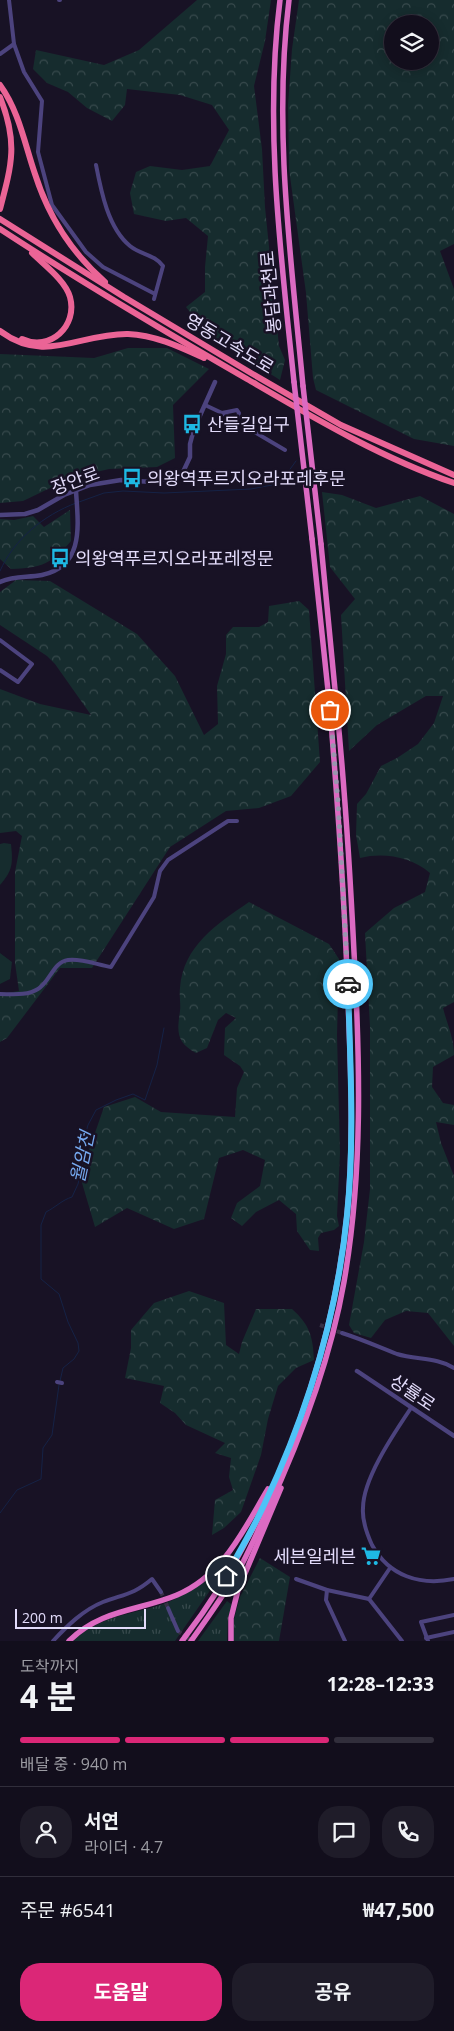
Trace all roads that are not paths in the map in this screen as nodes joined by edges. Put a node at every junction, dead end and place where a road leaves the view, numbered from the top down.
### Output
1 (9, 0) edge
2 (280, 0) edge
3 (289, 0) edge
4 (14, 44) junction
5 (0, 54) edge
6 (0, 85) edge
7 (0, 97) edge
8 (0, 107) edge
9 (96, 164) dead end
10 (0, 194) edge
11 (0, 209) edge
12 (0, 218) edge
13 (0, 229) edge
14 (22, 244) junction
15 (124, 297) junction
16 (0, 326) edge
17 (0, 331) edge
18 (242, 376) junction
19 (215, 382) dead end
20 (205, 405) junction
21 (222, 413) junction
22 (233, 420) junction
23 (286, 450) dead end
24 (454, 475) edge
25 (454, 483) edge
26 (76, 494) junction
27 (0, 515) edge
28 (2, 580) edge
29 (0, 640) edge
30 (0, 670) edge
31 (330, 710) dead end
32 (337, 710) dead end
33 (237, 821) dead end
34 (0, 994) edge
35 (342, 1333) tunnel mouth
36 (454, 1368) edge
37 (357, 1371) dead end
38 (57, 1382) dead end
39 (62, 1383) dead end
40 (411, 1408) junction
41 (454, 1436) edge
42 (279, 1478) junction
43 (390, 1568) junction
44 (296, 1578) dead end
45 (454, 1579) edge
46 (327, 1590) junction
47 (161, 1592) tunnel mouth
48 (370, 1599) junction
49 (168, 1608) tunnel mouth
50 (454, 1615) edge
51 (178, 1631) tunnel mouth
52 (454, 1632) edge
53 (427, 1639) edge
54 (53, 1641) edge
55 (69, 1641) edge
56 (182, 1641) edge
57 (191, 1641) edge
58 (231, 1641) edge
59 (345, 1641) edge
60 (402, 1641) edge

1 - 4 street
2 - 3 highway, 봉담과천로, bridge
4 - 5 street
4 - 9 street
6 - 15 highway
7 - 11 highway
8 - 10 highway
12 - 15 highway, 영동고속도로
13 - 14 highway, 영동고속도로
14 - 16 highway
14 - 18 highway, 영동고속도로
15 - 24 highway, 영동고속도로
17 - 18 highway
18 - 25 highway, 영동고속도로
19 - 20 street, 장안로
20 - 21 street
20 - 26 street, 장안로
21 - 22 street
21 - 22 street
22 - 23 street
26 - 27 street, 장안로
26 - 28 street
29 - 30 street
31 - 42 highway
32 - 42 highway
33 - 34 street
35 - 36 street
37 - 40 street, 상률로
38 - 39 street
40 - 41 street, 상률로
40 - 43 street
42 - 55 highway
42 - 56 highway
42 - 57 highway
42 - 58 highway
43 - 45 street
43 - 48 street
44 - 46 street
46 - 48 street
46 - 59 street
47 - 54 street
48 - 60 street
49 - 51 street
50 - 53 street
52 - 53 street

